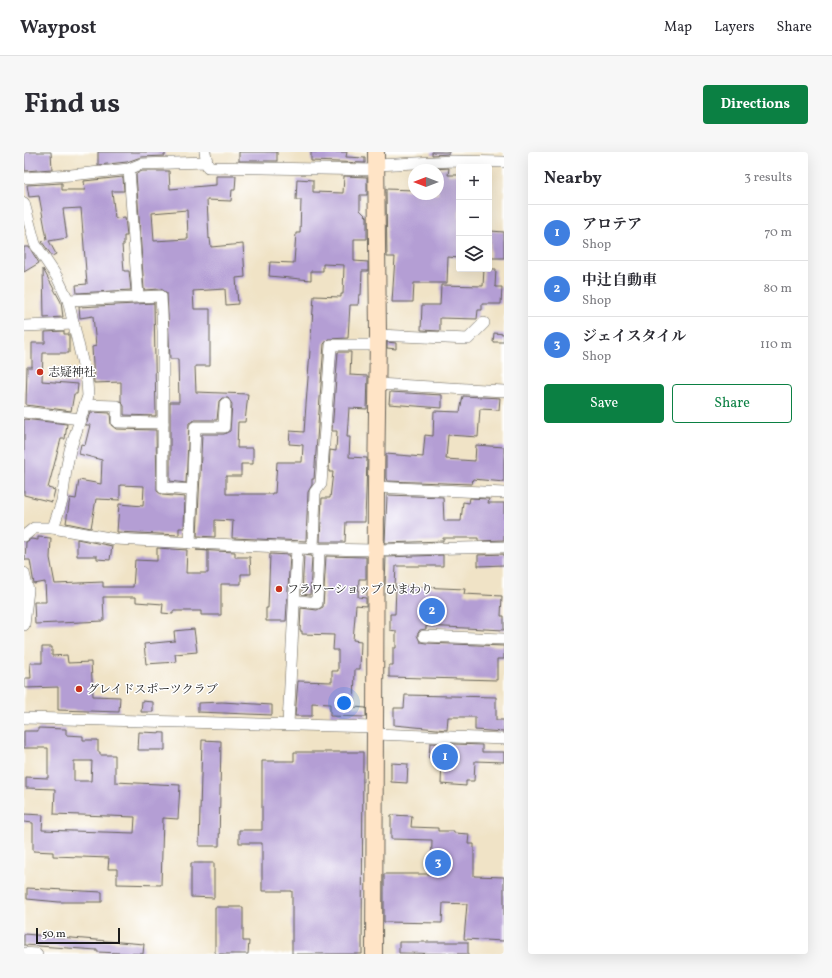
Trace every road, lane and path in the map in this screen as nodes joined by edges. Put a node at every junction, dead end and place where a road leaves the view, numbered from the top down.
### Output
1 (206, 157) edge
2 (453, 157) edge
3 (377, 162) edge
4 (504, 162) edge
5 (468, 164) edge
6 (129, 169) junction
7 (24, 178) edge
8 (24, 203) edge
9 (30, 244) edge
10 (138, 297) junction
11 (68, 300) junction
12 (484, 323) dead end
13 (74, 324) junction
14 (24, 326) edge
15 (378, 340) junction
16 (377, 384) junction
17 (504, 391) edge
18 (225, 404) dead end
19 (85, 405) junction
20 (24, 412) edge
21 (80, 419) junction
22 (163, 423) junction
23 (376, 487) junction
24 (192, 490) junction
25 (504, 493) edge
26 (53, 528) junction
27 (24, 536) edge
28 (190, 543) junction
29 (504, 547) edge
30 (297, 548) junction
31 (316, 549) junction
32 (375, 550) junction
33 (24, 573) edge
34 (300, 601) dead end
35 (24, 625) edge
36 (424, 636) dead end
37 (504, 639) edge
38 (24, 718) edge
39 (288, 724) junction
40 (375, 730) junction
41 (504, 739) edge
42 (24, 953) edge
43 (37, 954) edge
44 (374, 954) edge

1 - 3 street
1 - 6 street
2 - 3 street
2 - 5 street
3 - 15 street
4 - 5 street
6 - 7 street
6 - 10 street
8 - 9 street
9 - 11 street
10 - 11 street
10 - 22 street
11 - 13 street
12 - 15 street
13 - 14 street
13 - 19 street
15 - 16 street
15 - 31 street
16 - 17 street
16 - 23 street
18 - 24 street
19 - 21 street
19 - 22 street
20 - 21 street
21 - 26 street
22 - 24 street
23 - 25 street
23 - 32 street
24 - 28 street
26 - 27 street
26 - 28 street
28 - 30 street
29 - 32 street
30 - 31 street
30 - 39 street
31 - 32 street
31 - 34 street
32 - 40 street
33 - 35 street
36 - 37 street
38 - 39 street
39 - 40 street
40 - 41 street
40 - 44 street
42 - 43 street

